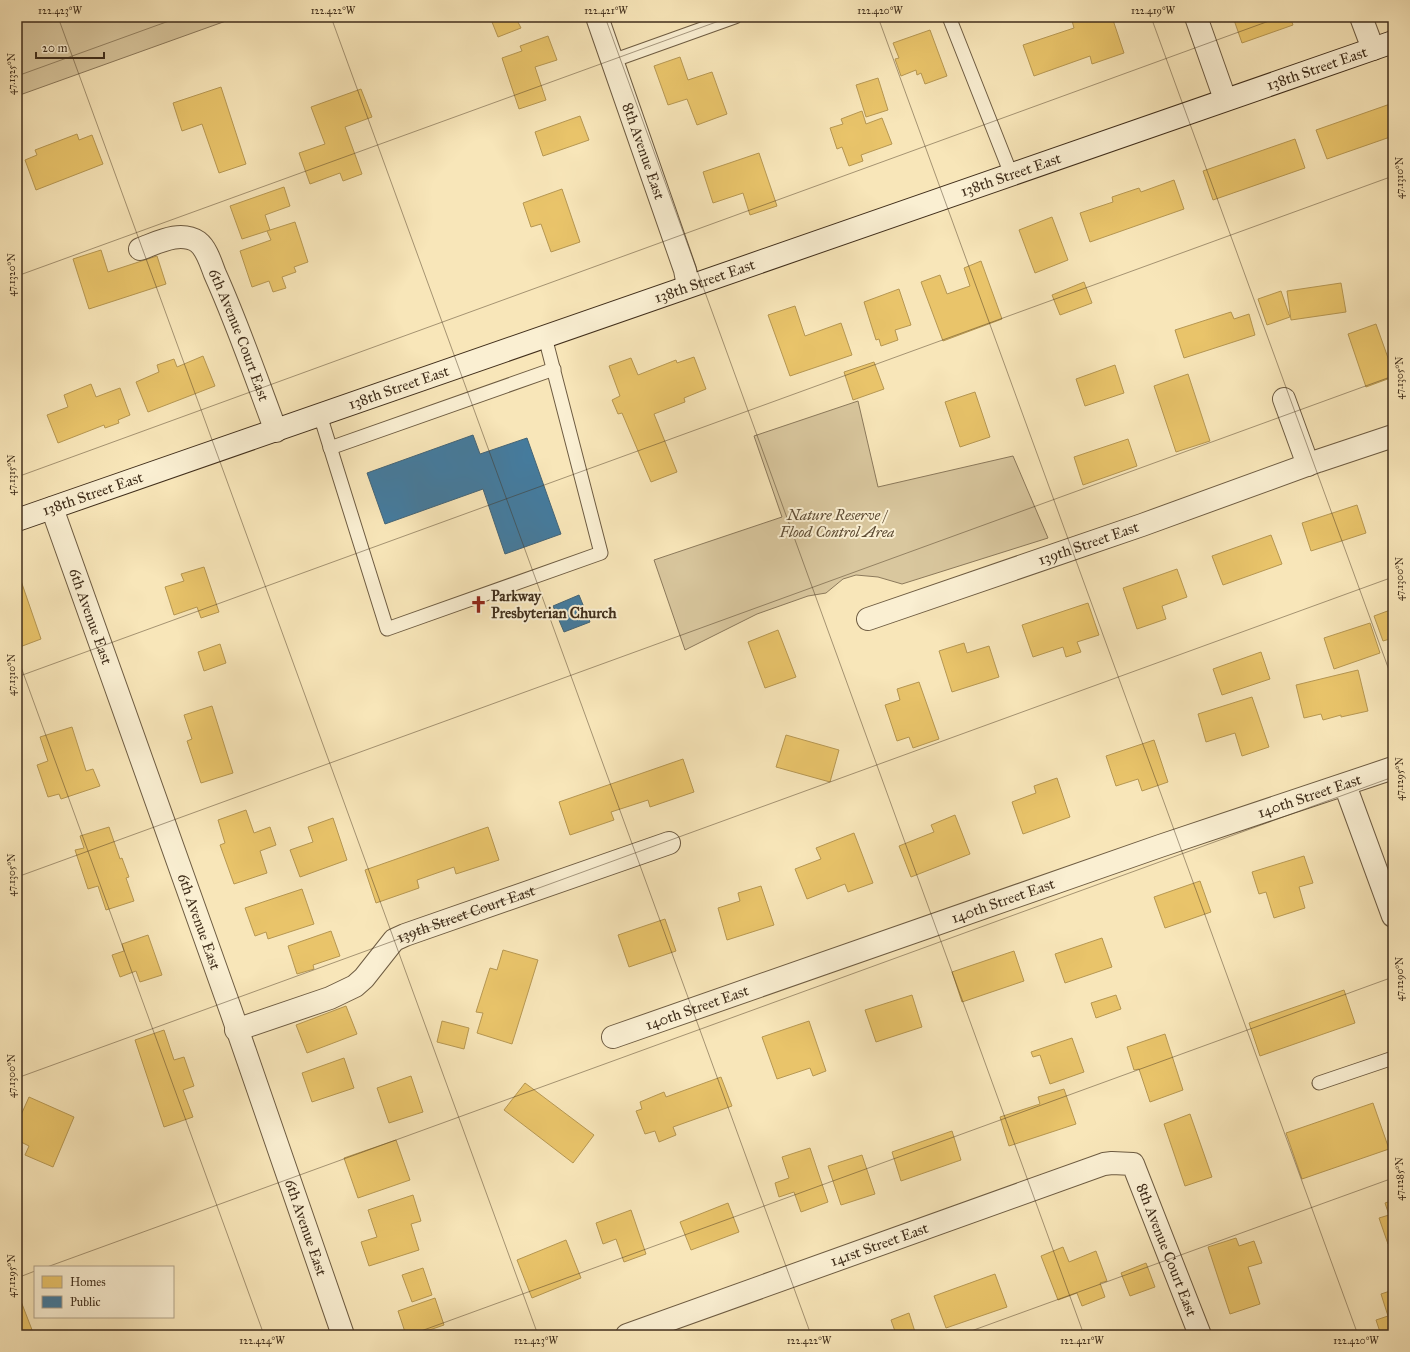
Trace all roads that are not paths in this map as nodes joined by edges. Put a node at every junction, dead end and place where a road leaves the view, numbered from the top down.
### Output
1 (597, 17) edge
2 (735, 17) edge
3 (949, 17) edge
4 (1196, 17) edge
5 (1361, 17) edge
6 (1393, 42) edge
7 (1372, 49) junction
8 (612, 61) junction
9 (1226, 99) junction
10 (1011, 174) junction
11 (140, 249) dead end
12 (688, 286) junction
13 (545, 336) junction
14 (554, 369) junction
15 (1284, 399) dead end
16 (320, 415) junction
17 (276, 431) junction
18 (1393, 436) edge
19 (330, 448) junction
20 (1308, 465) junction
21 (52, 508) junction
22 (17, 520) edge
23 (868, 619) dead end
24 (1393, 768) edge
25 (1345, 785) junction
26 (670, 843) dead end
27 (1393, 916) edge
28 (236, 1030) junction
29 (613, 1037) dead end
30 (1393, 1058) edge
31 (1319, 1084) dead end
32 (1133, 1164) joint
33 (343, 1335) edge
34 (627, 1335) edge
35 (1200, 1335) edge

1 - 8 street, 8th Avenue East
2 - 8 lane
3 - 10 lane
4 - 9 street
5 - 7 street
6 - 7 street, 138th Street East
7 - 9 street, 138th Street East
8 - 12 street, 8th Avenue East
9 - 10 street, 138th Street East
10 - 12 street, 138th Street East
11 - 17 street, 6th Avenue Court East
12 - 13 street, 138th Street East
13 - 14 lane
13 - 16 street, 138th Street East
14 - 19 lane
14 - 19 lane
15 - 20 street
16 - 17 street, 138th Street East
16 - 19 lane
17 - 21 street, 138th Street East
18 - 20 street, 139th Street East
20 - 23 street, 139th Street East
21 - 22 street, 138th Street East
21 - 28 street, 6th Avenue East
24 - 25 street, 140th Street East
25 - 27 street
25 - 29 street, 140th Street East
26 - 28 street, 139th Street Court East
28 - 33 street, 6th Avenue East
30 - 31 lane
32 - 34 street, 141st Street East
32 - 35 street, 8th Avenue Court East

